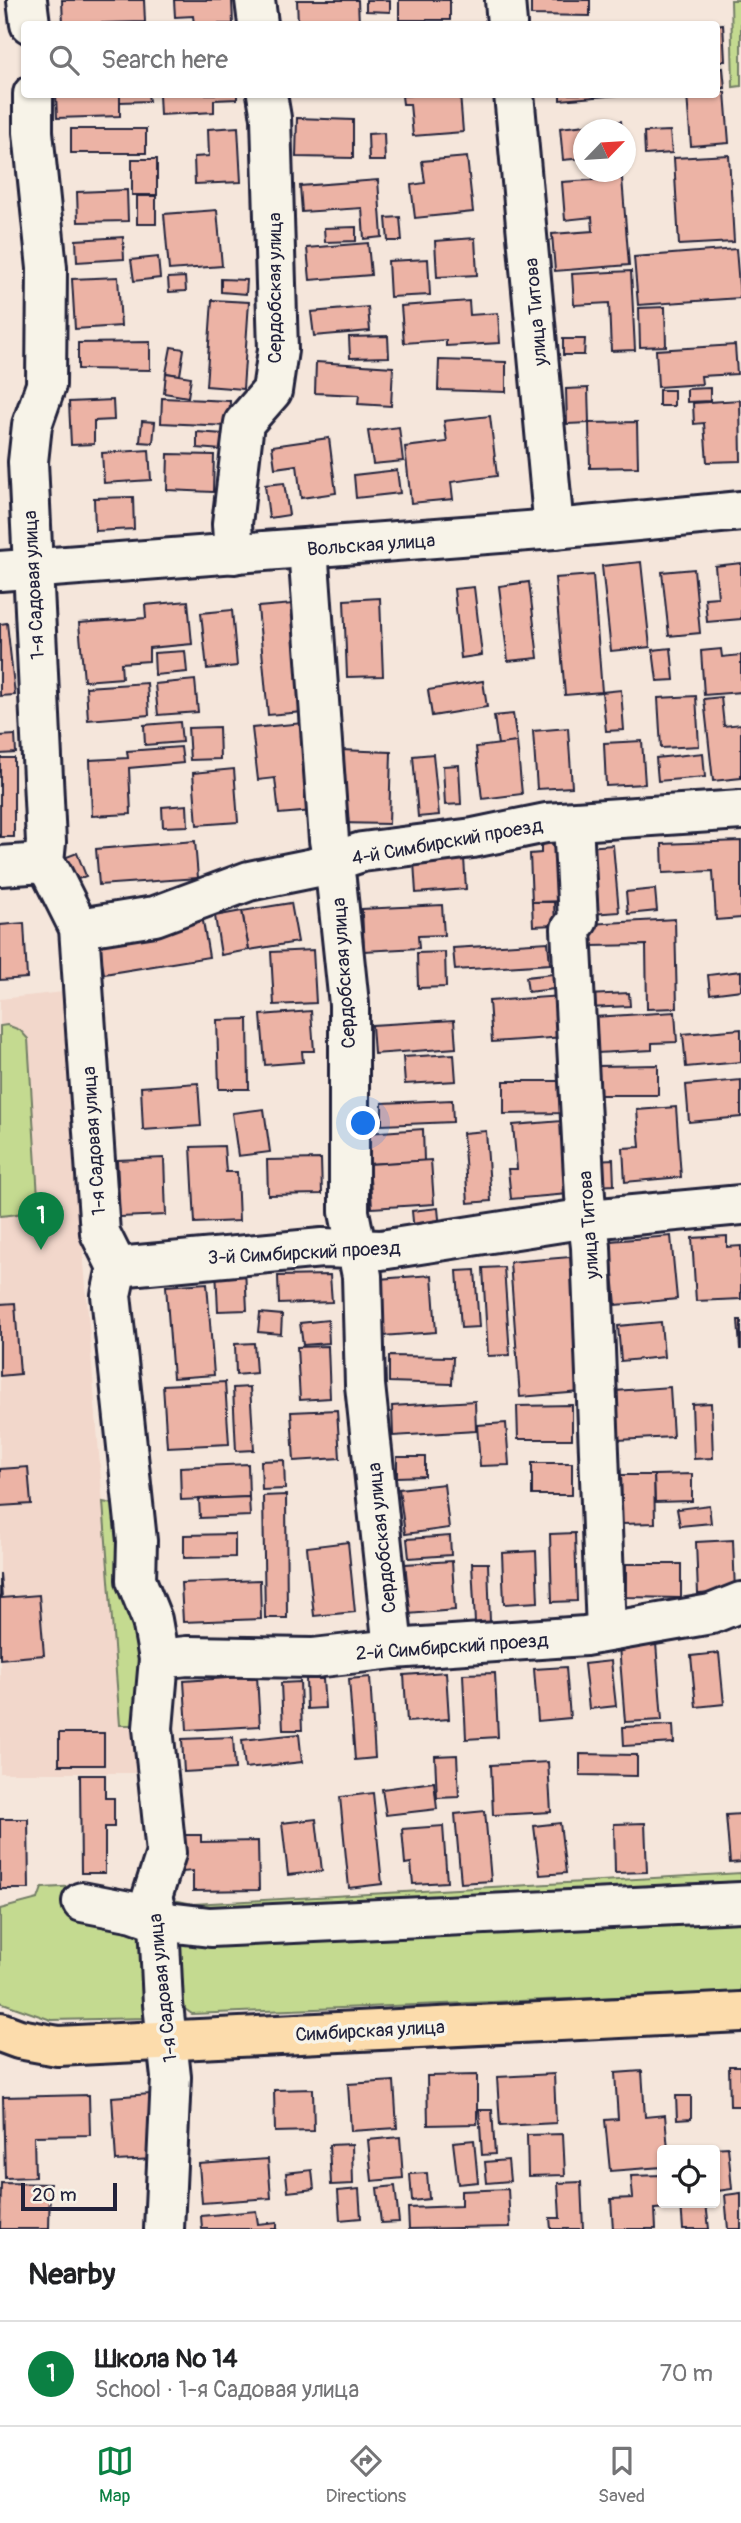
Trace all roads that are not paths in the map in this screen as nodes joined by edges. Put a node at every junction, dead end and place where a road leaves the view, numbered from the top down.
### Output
1 (27, 0) edge
2 (255, 0) edge
3 (505, 0) edge
4 (30, 21) edge
5 (258, 21) edge
6 (507, 21) edge
7 (33, 98) edge
8 (268, 98) edge
9 (514, 98) edge
10 (741, 512) edge
11 (554, 530) junction
12 (308, 548) junction
13 (234, 554) junction
14 (16, 569) edge
15 (741, 810) edge
16 (573, 822) junction
17 (332, 862) junction
18 (44, 863) junction
19 (0, 866) edge
20 (79, 928) junction
21 (741, 1205) edge
22 (587, 1220) junction
23 (358, 1249) junction
24 (117, 1267) junction
25 (741, 1602) edge
26 (606, 1631) junction
27 (393, 1649) junction
28 (159, 1659) junction
29 (82, 1902) dead end
30 (741, 1902) edge
31 (159, 1921) junction
32 (741, 2012) edge
33 (0, 2032) edge
34 (166, 2040) junction
35 (164, 2229) edge

1 - 4 street
2 - 5 street
3 - 6 street
7 - 14 street, 1-я Садовая улица
8 - 13 street, Сердобская улица
9 - 11 street, улица Титова
10 - 11 street, Вольская улица
11 - 12 street, Вольская улица
12 - 13 street, Вольская улица
12 - 17 street, Сердобская улица
13 - 14 street, Вольская улица
14 - 18 street, 1-я Садовая улица
15 - 16 street, 4-й Симбирский проезд
16 - 17 street, 4-й Симбирский проезд
16 - 22 street, улица Титова
17 - 20 street, 4-й Симбирский проезд
17 - 23 street, Сердобская улица
18 - 19 street
18 - 20 street, 1-я Садовая улица
20 - 24 street, 1-я Садовая улица
21 - 22 street, 3-й Симбирский проезд
22 - 23 street, 3-й Симбирский проезд
22 - 26 street, улица Титова
23 - 24 street, 3-й Симбирский проезд
23 - 27 street, Сердобская улица
24 - 28 street, 1-я Садовая улица
25 - 26 street, 2-й Симбирский проезд
26 - 27 street, 2-й Симбирский проезд
27 - 28 street, 2-й Симбирский проезд
28 - 31 street, 1-я Садовая улица
29 - 31 street
30 - 31 street
31 - 34 street, 1-я Садовая улица
32 - 34 main road, Симбирская улица
33 - 34 main road, Симбирская улица
34 - 35 street, 1-я Садовая улица

